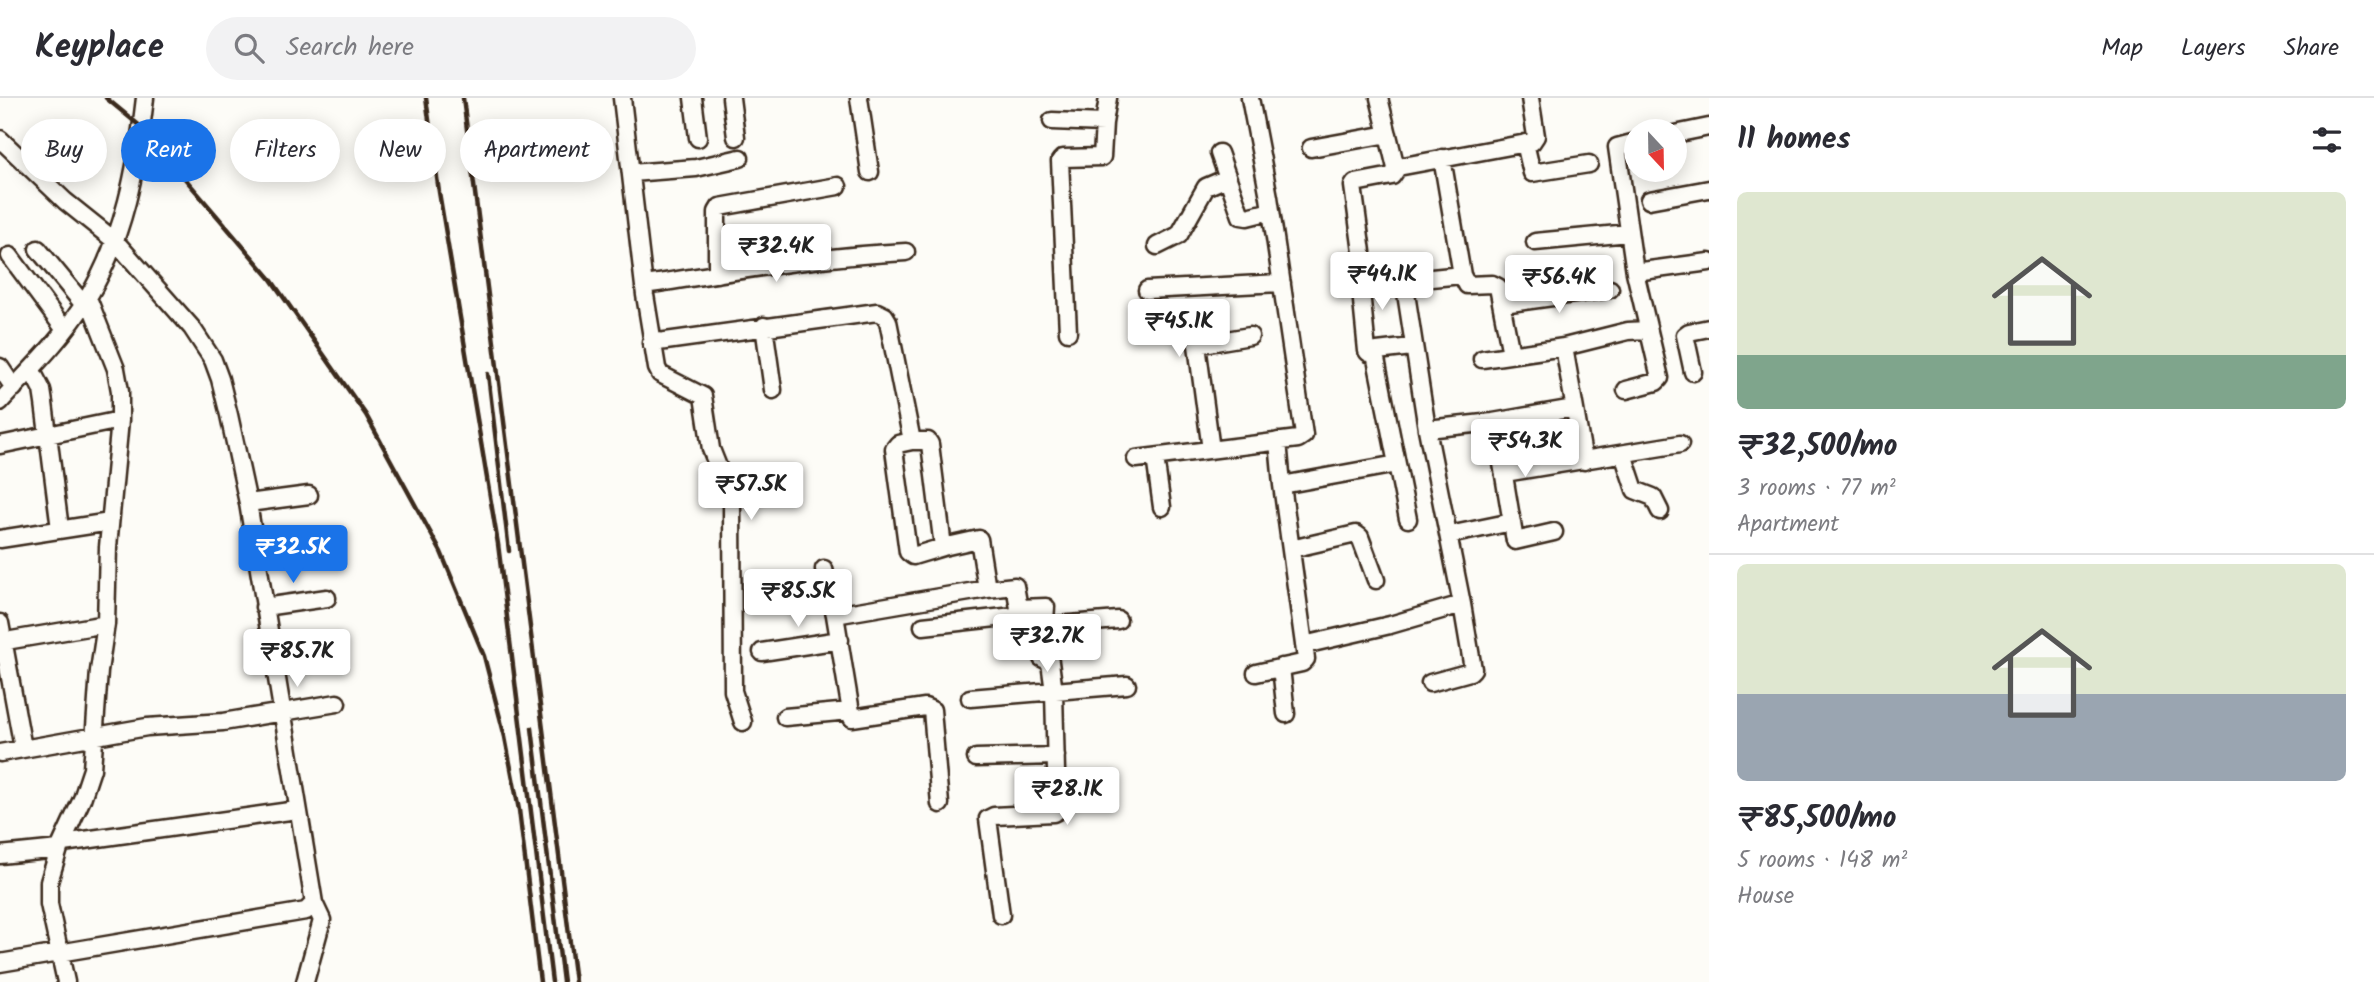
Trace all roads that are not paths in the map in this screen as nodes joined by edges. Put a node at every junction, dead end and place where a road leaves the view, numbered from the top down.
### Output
1 (145, 98) edge
2 (622, 98) edge
3 (693, 98) edge
4 (732, 98) edge
5 (859, 98) edge
6 (1108, 98) edge
7 (1250, 98) edge
8 (1379, 98) edge
9 (1530, 98) edge
10 (1052, 121) dead end
11 (1104, 123) junction
12 (1709, 127) edge
13 (1687, 132) edge
14 (1388, 134) junction
15 (736, 136) dead end
16 (698, 138) dead end
17 (0, 139) edge
18 (1525, 143) junction
19 (1624, 145) edge
20 (1311, 148) dead end
21 (1219, 153) dead end
22 (740, 158) dead end
23 (1442, 158) junction
24 (1589, 164) dead end
25 (1396, 168) junction
26 (870, 172) dead end
27 (631, 173) junction
28 (1227, 178) junction
29 (838, 186) dead end
30 (1709, 189) edge
31 (1648, 200) dead end
32 (1271, 211) junction
33 (1629, 233) junction
34 (115, 241) junction
35 (1535, 242) dead end
36 (1157, 246) dead end
37 (38, 249) dead end
38 (906, 252) dead end
39 (1362, 252) dead end
40 (10, 256) dead end
41 (1709, 262) edge
42 (1635, 272) junction
43 (717, 274) junction
44 (1462, 275) junction
45 (1282, 283) junction
46 (644, 285) junction
47 (1610, 289) dead end
48 (1147, 290) dead end
49 (1361, 291) dead end
50 (86, 302) junction
51 (1503, 304) junction
52 (764, 326) junction
53 (1709, 328) edge
54 (65, 330) junction
55 (1647, 330) junction
56 (1068, 332) dead end
57 (1250, 336) dead end
58 (651, 343) junction
59 (1412, 347) junction
60 (1564, 347) junction
61 (1376, 352) junction
62 (1511, 354) junction
63 (1482, 359) dead end
64 (0, 366) edge
65 (31, 369) junction
66 (1693, 372) dead end
67 (14, 388) junction
68 (773, 390) dead end
69 (1626, 390) dead end
70 (0, 402) edge
71 (1574, 408) junction
72 (120, 420) junction
73 (1495, 422) junction
74 (1427, 429) junction
75 (48, 435) junction
76 (912, 441) junction
77 (1278, 441) junction
78 (1680, 444) dead end
79 (0, 445) edge
80 (1211, 450) junction
81 (1623, 454) junction
82 (1154, 457) junction
83 (1136, 459) dead end
84 (1584, 461) junction
85 (1397, 464) junction
86 (1505, 473) junction
87 (1282, 485) junction
88 (309, 495) dead end
89 (248, 503) junction
90 (1162, 507) dead end
91 (1660, 511) dead end
92 (1408, 519) dead end
93 (110, 522) junction
94 (1512, 522) junction
95 (60, 529) junction
96 (1554, 532) dead end
97 (1450, 535) junction
98 (0, 539) edge
99 (943, 547) junction
100 (1291, 549) junction
101 (824, 569) dead end
102 (1376, 580) dead end
103 (987, 589) junction
104 (327, 598) dead end
105 (1462, 604) junction
106 (264, 607) junction
107 (1019, 608) junction
108 (835, 615) junction
109 (1118, 620) dead end
110 (0, 623) edge
111 (106, 624) junction
112 (923, 626) dead end
113 (1045, 626) junction
114 (840, 640) junction
115 (2, 642) edge
116 (1304, 645) junction
117 (762, 652) dead end
118 (1281, 667) junction
119 (1256, 673) dead end
120 (1430, 684) dead end
121 (1128, 685) dead end
122 (1054, 692) junction
123 (970, 698) dead end
124 (337, 702) dead end
125 (283, 712) junction
126 (850, 712) junction
127 (1286, 714) dead end
128 (785, 717) dead end
129 (743, 722) dead end
130 (95, 735) junction
131 (23, 748) junction
132 (0, 753) edge
133 (1056, 757) junction
134 (976, 758) dead end
135 (940, 804) dead end
136 (297, 810) junction
137 (61, 846) junction
138 (0, 855) edge
139 (314, 903) junction
140 (1001, 915) dead end
141 (60, 951) junction
142 (0, 963) edge
143 (66, 982) edge
144 (305, 982) edge

1 - 34 street
2 - 27 street
3 - 16 street
4 - 15 street
5 - 26 street
6 - 11 street
7 - 32 street
8 - 14 street
9 - 18 street
10 - 11 street
11 - 56 street
12 - 13 street
14 - 20 street
14 - 25 street
17 - 34 street
18 - 23 street
18 - 24 street
19 - 33 street
21 - 28 street
22 - 27 street
23 - 25 street
23 - 44 street
25 - 39 street
27 - 46 street
28 - 32 street
28 - 36 street
29 - 43 street
30 - 31 street
32 - 45 street
33 - 35 street
33 - 42 street
34 - 50 street
34 - 89 street
37 - 50 street
38 - 43 street
40 - 54 street
41 - 42 street
42 - 55 street
43 - 46 street
44 - 51 street
44 - 59 street
45 - 48 street
45 - 77 street
46 - 58 street
47 - 51 street
49 - 61 street
50 - 54 street
50 - 72 street
51 - 62 street
52 - 58 street
52 - 68 street
52 - 76 street
53 - 66 street
54 - 65 street
55 - 60 street
55 - 69 street
57 - 80 street
58 - 129 street
59 - 61 street
59 - 74 street
60 - 62 street
60 - 71 street
61 - 85 street
62 - 63 street
64 - 67 street
65 - 67 street
65 - 75 street
67 - 70 street
71 - 73 street
71 - 84 street
72 - 75 street
72 - 93 street
73 - 74 street
73 - 86 street
74 - 97 street
75 - 79 street
75 - 95 street
76 - 99 street
76 - 99 street
77 - 80 street
77 - 87 street
78 - 81 street
80 - 82 street
81 - 84 street
81 - 91 street
82 - 83 street
82 - 90 street
84 - 86 street
85 - 87 street
85 - 92 street
86 - 94 street
87 - 100 street
88 - 89 street
89 - 106 street
93 - 95 street
93 - 111 street
94 - 96 street
94 - 97 street
95 - 98 street
97 - 105 street
99 - 103 street
100 - 102 street
100 - 116 street
101 - 108 street
103 - 107 street
103 - 108 street
104 - 106 street
105 - 116 street
105 - 120 street
106 - 125 street
107 - 112 street
107 - 113 street
108 - 114 street
109 - 113 street
110 - 115 street
111 - 115 street
111 - 130 street
113 - 122 street
114 - 117 street
114 - 126 street
115 - 131 street
116 - 118 street
118 - 119 street
118 - 127 street
121 - 122 street
122 - 123 street
122 - 133 street
124 - 125 street
125 - 130 street
125 - 136 street
126 - 128 street
126 - 135 street
130 - 131 street
130 - 137 street
131 - 132 street
133 - 134 street
133 - 140 street
136 - 137 street
136 - 139 street
137 - 138 street
137 - 141 street
139 - 141 street
139 - 144 street
141 - 142 street
141 - 143 street

